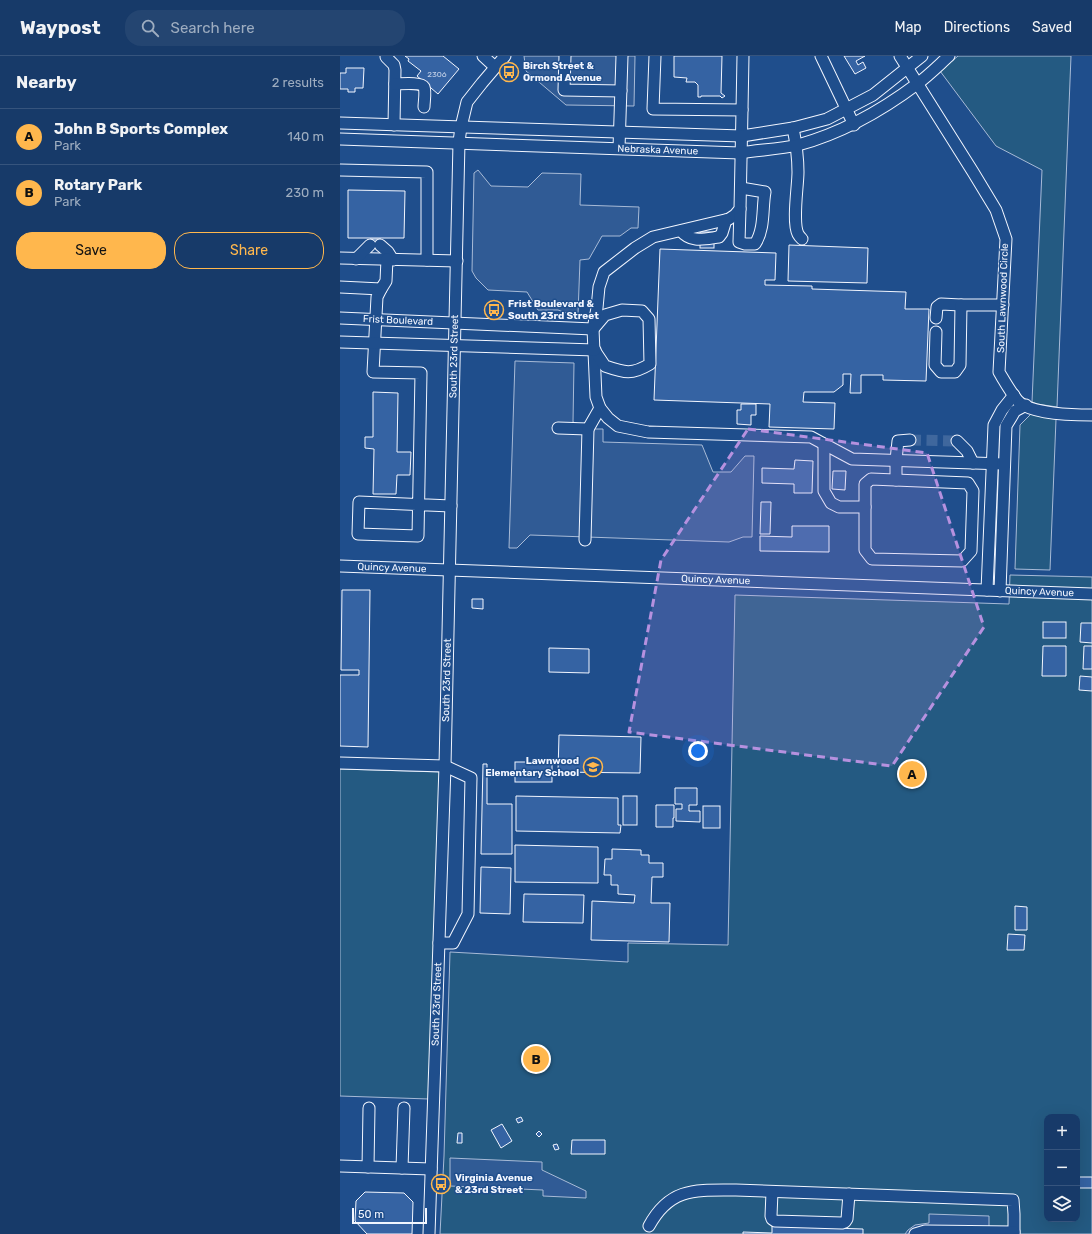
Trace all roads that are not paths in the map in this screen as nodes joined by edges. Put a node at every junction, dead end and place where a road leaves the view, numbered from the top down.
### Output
1 (483, 56) edge
2 (505, 56) edge
3 (565, 56) edge
4 (622, 56) edge
5 (655, 56) edge
6 (743, 56) edge
7 (821, 56) edge
8 (900, 56) edge
9 (922, 56) edge
10 (949, 56) edge
11 (386, 57) dead end
12 (495, 67) junction
13 (908, 68) junction
14 (395, 84) junction
15 (918, 84) junction
16 (621, 91) junction
17 (424, 107) dead end
18 (846, 109) junction
19 (742, 110) junction
20 (340, 123) edge
21 (854, 124) junction
22 (394, 125) junction
23 (460, 127) junction
24 (793, 128) junction
25 (620, 132) junction
26 (742, 136) junction
27 (340, 138) edge
28 (460, 142) junction
29 (797, 145) junction
30 (619, 148) junction
31 (740, 153) junction
32 (340, 170) edge
33 (740, 188) junction
34 (740, 209) junction
35 (726, 220) junction
36 (681, 231) junction
37 (802, 239) dead end
38 (340, 258) edge
39 (356, 259) junction
40 (390, 260) junction
41 (427, 260) junction
42 (457, 261) junction
43 (340, 287) edge
44 (381, 289) junction
45 (960, 305) junction
46 (1003, 305) junction
47 (340, 318) edge
48 (936, 318) dead end
49 (376, 320) junction
50 (456, 322) junction
51 (593, 329) junction
52 (936, 332) dead end
53 (340, 342) edge
54 (375, 343) junction
55 (455, 346) junction
56 (594, 350) junction
57 (1014, 395) junction
58 (1026, 405) junction
59 (600, 408) junction
60 (1092, 415) edge
61 (558, 428) dead end
62 (588, 429) junction
63 (910, 440) tunnel mouth
64 (957, 441) dead end
65 (824, 444) junction
66 (896, 460) junction
67 (973, 463) junction
68 (993, 464) junction
69 (1004, 464) junction
70 (896, 480) junction
71 (418, 505) junction
72 (451, 506) junction
73 (865, 507) junction
74 (972, 509) junction
75 (997, 510) junction
76 (585, 540) dead end
77 (340, 566) edge
78 (449, 571) junction
79 (988, 590) junction
80 (1000, 591) junction
81 (1092, 594) edge
82 (340, 763) edge
83 (445, 766) junction
84 (439, 943) junction
85 (369, 1108) dead end
86 (404, 1108) dead end
87 (340, 1166) edge
88 (368, 1167) junction
89 (402, 1168) junction
90 (432, 1169) junction
91 (772, 1192) junction
92 (849, 1194) junction
93 (649, 1226) dead end
94 (942, 1233) edge
95 (976, 1233) edge
96 (1014, 1233) edge
97 (429, 1234) edge
98 (915, 1234) edge

1 - 12 street
2 - 12 street, South 23rd Street
3 - 16 street
4 - 16 street
5 - 19 street
6 - 19 street
7 - 18 street
8 - 13 street, South Lawnwood Circle
9 - 13 street, Nebraska Avenue
10 - 15 street, Nebraska Avenue
11 - 14 street
12 - 23 street, South 23rd Street
13 - 15 street, South Lawnwood Circle
13 - 18 street, Nebraska Avenue
14 - 17 street
14 - 22 street
15 - 21 street, Nebraska Avenue
15 - 46 street, South Lawnwood Circle
16 - 25 street
18 - 21 street
18 - 24 street, Nebraska Avenue
19 - 26 street
20 - 22 street, Nebraska Avenue
21 - 29 street, Nebraska Avenue
22 - 23 street, Nebraska Avenue
23 - 25 street, Nebraska Avenue
23 - 28 street, South 23rd Street
24 - 26 street, Nebraska Avenue
24 - 29 street
25 - 26 street, Nebraska Avenue
25 - 30 street
26 - 31 street
27 - 28 street, Nebraska Avenue
28 - 30 street, Nebraska Avenue
28 - 42 street, South 23rd Street
29 - 31 street, Nebraska Avenue
29 - 37 street
30 - 31 street, Nebraska Avenue
31 - 33 street
32 - 41 street
33 - 34 street
33 - 34 street
34 - 35 street
35 - 36 street
35 - 36 street
36 - 51 street
38 - 39 street
39 - 40 street
39 - 40 street
40 - 41 street
40 - 44 street
41 - 42 street
42 - 50 street, South 23rd Street
43 - 44 street
44 - 49 street
45 - 46 street
45 - 48 street
45 - 52 street
46 - 57 street, South Lawnwood Circle
47 - 49 street, Frist Boulevard
49 - 50 street, Frist Boulevard
49 - 54 street
50 - 51 street, Frist Boulevard
50 - 55 street, South 23rd Street
51 - 56 street
51 - 56 street
53 - 54 street
54 - 55 street
54 - 71 street
55 - 56 street
55 - 72 street, South 23rd Street
56 - 59 street
57 - 58 street, South Lawnwood Circle
57 - 68 street
58 - 60 street, South Lawnwood Circle
58 - 69 street
59 - 62 street
59 - 65 street
61 - 62 street
62 - 76 street
63 - 66 street
64 - 67 street
65 - 66 street
65 - 73 street
66 - 67 street
66 - 70 street
67 - 68 street
68 - 69 street
68 - 75 street
69 - 75 street
70 - 73 street
70 - 74 street
71 - 71 street
71 - 72 street
72 - 78 street, South 23rd Street
73 - 74 street
74 - 75 street
75 - 79 street
75 - 80 street
77 - 78 street, Quincy Avenue
78 - 79 street, Quincy Avenue
78 - 83 street, South 23rd Street
79 - 80 street, Quincy Avenue
80 - 81 street, Quincy Avenue
82 - 83 street
83 - 84 street, South 23rd Street
83 - 84 street
84 - 90 street, South 23rd Street
85 - 88 street
86 - 89 street
87 - 88 street
88 - 89 street
89 - 90 street
90 - 97 street, South 23rd Street
91 - 92 street
91 - 92 street
91 - 93 street
92 - 96 street
94 - 95 street
94 - 98 street
95 - 96 street

